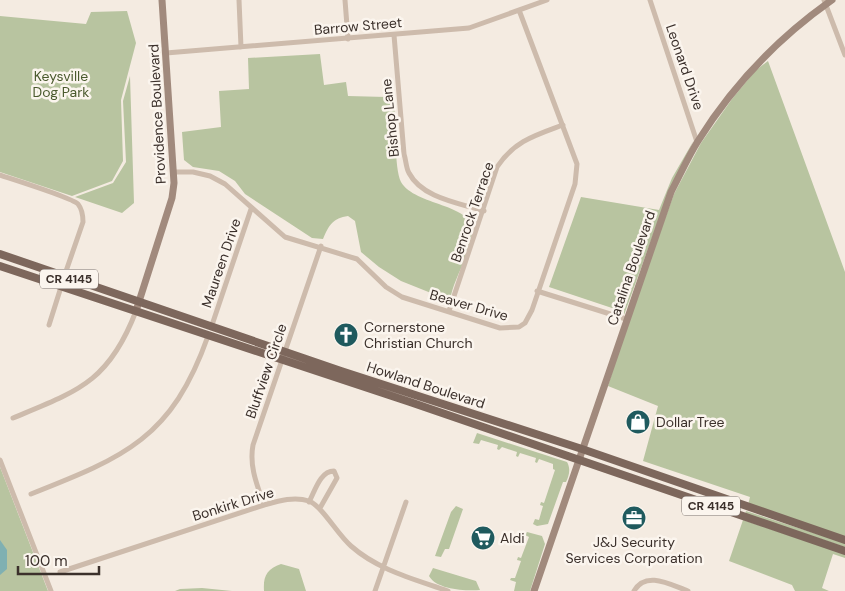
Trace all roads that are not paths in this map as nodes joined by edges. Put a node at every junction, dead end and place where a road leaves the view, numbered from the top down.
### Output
1 (162, 0) edge
2 (239, 0) edge
3 (345, 0) edge
4 (547, 0) edge
5 (650, 0) edge
6 (827, 1) edge
7 (519, 10) junction
8 (394, 35) junction
9 (348, 39) junction
10 (241, 47) junction
11 (166, 53) junction
12 (845, 55) edge
13 (563, 125) junction
14 (698, 142) junction
15 (174, 172) junction
16 (0, 175) edge
17 (251, 209) junction
18 (484, 211) junction
19 (321, 246) junction
20 (0, 254) edge
21 (0, 266) edge
22 (64, 277) junction
23 (61, 287) junction
24 (538, 291) junction
25 (139, 303) junction
26 (136, 311) junction
27 (449, 311) junction
28 (626, 319) junction
29 (49, 325) dead end
30 (212, 325) junction
31 (208, 336) junction
32 (284, 350) junction
33 (281, 359) junction
34 (13, 418) dead end
35 (582, 449) junction
36 (0, 460) edge
37 (578, 460) junction
38 (31, 494) dead end
39 (309, 502) junction
40 (406, 502) dead end
41 (264, 505) junction
42 (320, 508) junction
43 (845, 540) edge
44 (845, 551) edge
45 (383, 568) junction
46 (60, 572) dead end
47 (51, 591) edge
48 (376, 591) edge
49 (448, 591) edge
50 (534, 591) edge
51 (634, 591) edge
52 (688, 591) edge

1 - 11 street, Providence Boulevard
2 - 10 street
3 - 9 street
4 - 7 street, Barrow Street
5 - 14 street, Leonard Drive
6 - 12 street
6 - 14 street, Catalina Boulevard
7 - 8 street, Barrow Street
7 - 13 street, Beaver Drive
8 - 9 street, Barrow Street
8 - 18 street, Bishop Lane
9 - 10 street, Barrow Street
10 - 11 street, Barrow Street
11 - 15 street, Providence Boulevard
13 - 18 street, Benrock Terrace
13 - 24 street, Beaver Drive
14 - 28 street, Catalina Boulevard
15 - 17 street, Beaver Drive
15 - 25 street, Providence Boulevard
16 - 22 street
17 - 19 street, Beaver Drive
17 - 30 street, Maureen Drive
18 - 27 street, Benrock Terrace
19 - 27 street, Beaver Drive
19 - 32 street, Bluffview Circle
20 - 22 main road, Howland Boulevard / CR 4145
21 - 23 main road, Howland Boulevard / CR 4145
22 - 25 main road, Howland Boulevard / CR 4145
23 - 26 main road, Howland Boulevard / CR 4145
23 - 29 street
24 - 27 street, Beaver Drive
24 - 28 street
25 - 26 street, Providence Boulevard
25 - 30 main road, Howland Boulevard / CR 4145
26 - 31 main road, Howland Boulevard / CR 4145
26 - 34 street
28 - 35 street, Catalina Boulevard
30 - 32 main road, Howland Boulevard / CR 4145
31 - 33 main road, Howland Boulevard / CR 4145
31 - 38 street
32 - 33 street, Bluffview Circle
32 - 35 main road, Howland Boulevard / CR 4145
33 - 37 main road, Howland Boulevard / CR 4145
33 - 41 street, Bluffview Circle
35 - 37 street, Catalina Boulevard
35 - 43 main road, Howland Boulevard / CR 4145
36 - 47 street
37 - 44 main road, Howland Boulevard / CR 4145
37 - 50 street, Catalina Boulevard
39 - 41 street, Bonkirk Drive
39 - 42 street, Bonkirk Drive
39 - 42 street
40 - 45 street
41 - 46 street, Bonkirk Drive
42 - 45 street, Bonkirk Drive
45 - 48 street
45 - 49 street, Bonkirk Drive
51 - 52 street

